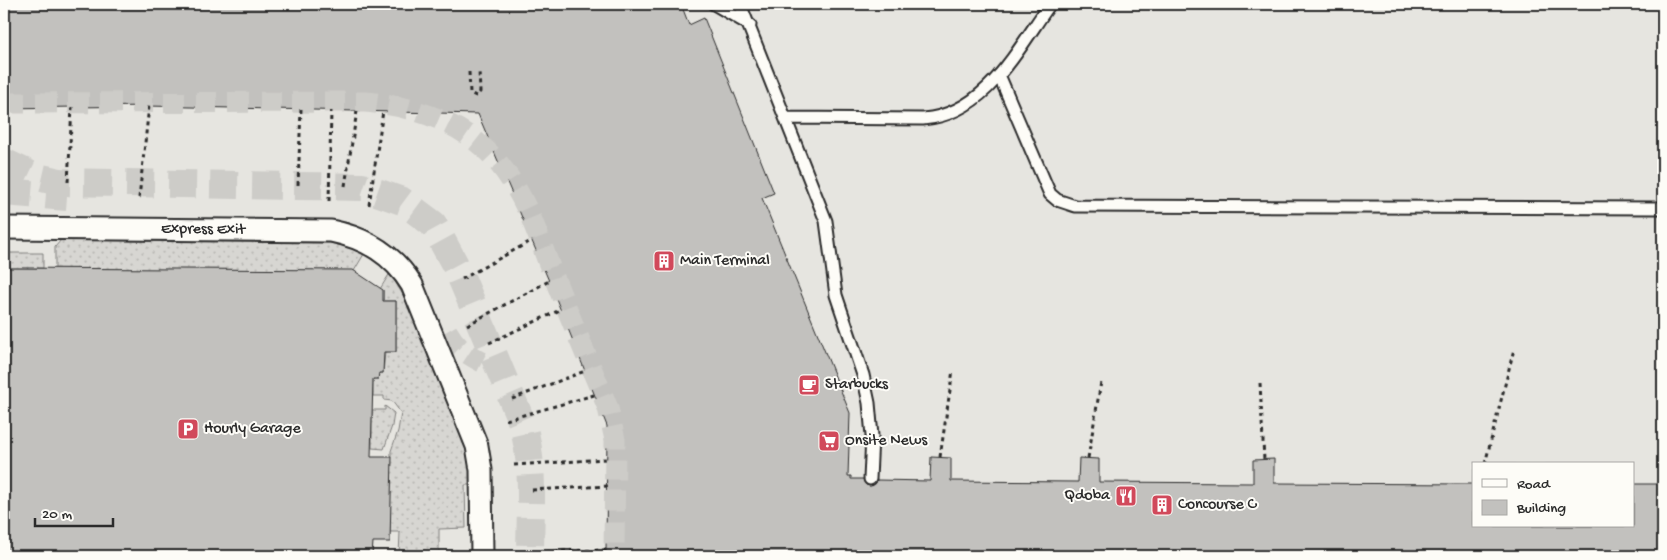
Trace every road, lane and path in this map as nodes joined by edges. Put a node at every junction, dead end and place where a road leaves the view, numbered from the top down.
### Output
1 (714, 4) edge
2 (740, 4) edge
3 (1050, 4) edge
4 (750, 25) junction
5 (469, 72) dead end
6 (479, 72) dead end
7 (999, 75) junction
8 (149, 106) dead end
9 (72, 107) dead end
10 (301, 109) dead end
11 (331, 111) dead end
12 (357, 111) dead end
13 (383, 111) dead end
14 (786, 118) junction
15 (68, 182) dead end
16 (298, 185) dead end
17 (346, 186) dead end
18 (139, 198) dead end
19 (329, 201) dead end
20 (369, 205) dead end
21 (1663, 208) edge
22 (4, 228) edge
23 (531, 241) dead end
24 (394, 261) junction
25 (462, 279) dead end
26 (549, 281) dead end
27 (560, 310) dead end
28 (467, 325) dead end
29 (446, 331) tunnel mouth
30 (489, 343) dead end
31 (1514, 349) dead end
32 (953, 370) dead end
33 (585, 371) dead end
34 (1101, 382) dead end
35 (1260, 383) dead end
36 (594, 394) dead end
37 (512, 399) dead end
38 (506, 420) dead end
39 (940, 458) dead end
40 (1088, 458) dead end
41 (607, 459) dead end
42 (1264, 460) dead end
43 (1486, 462) edge
44 (514, 465) dead end
45 (870, 480) dead end
46 (608, 486) dead end
47 (532, 490) dead end
48 (606, 550) dead end
49 (530, 552) dead end
50 (482, 556) edge

1 - 4 lane
2 - 4 lane
3 - 7 lane
4 - 14 lane
5 - 6 path
7 - 14 lane
7 - 21 lane
8 - 18 path
9 - 15 path
10 - 16 path
11 - 19 path
12 - 17 path
13 - 20 path
14 - 45 lane
22 - 24 street, Express Exit
23 - 25 path
24 - 29 street, Express Exit
24 - 50 street, Express Exit
26 - 28 path
27 - 30 path
31 - 43 path
32 - 39 path
33 - 37 path
34 - 40 path
35 - 42 path
36 - 38 path
41 - 44 path
46 - 47 path
48 - 49 path

